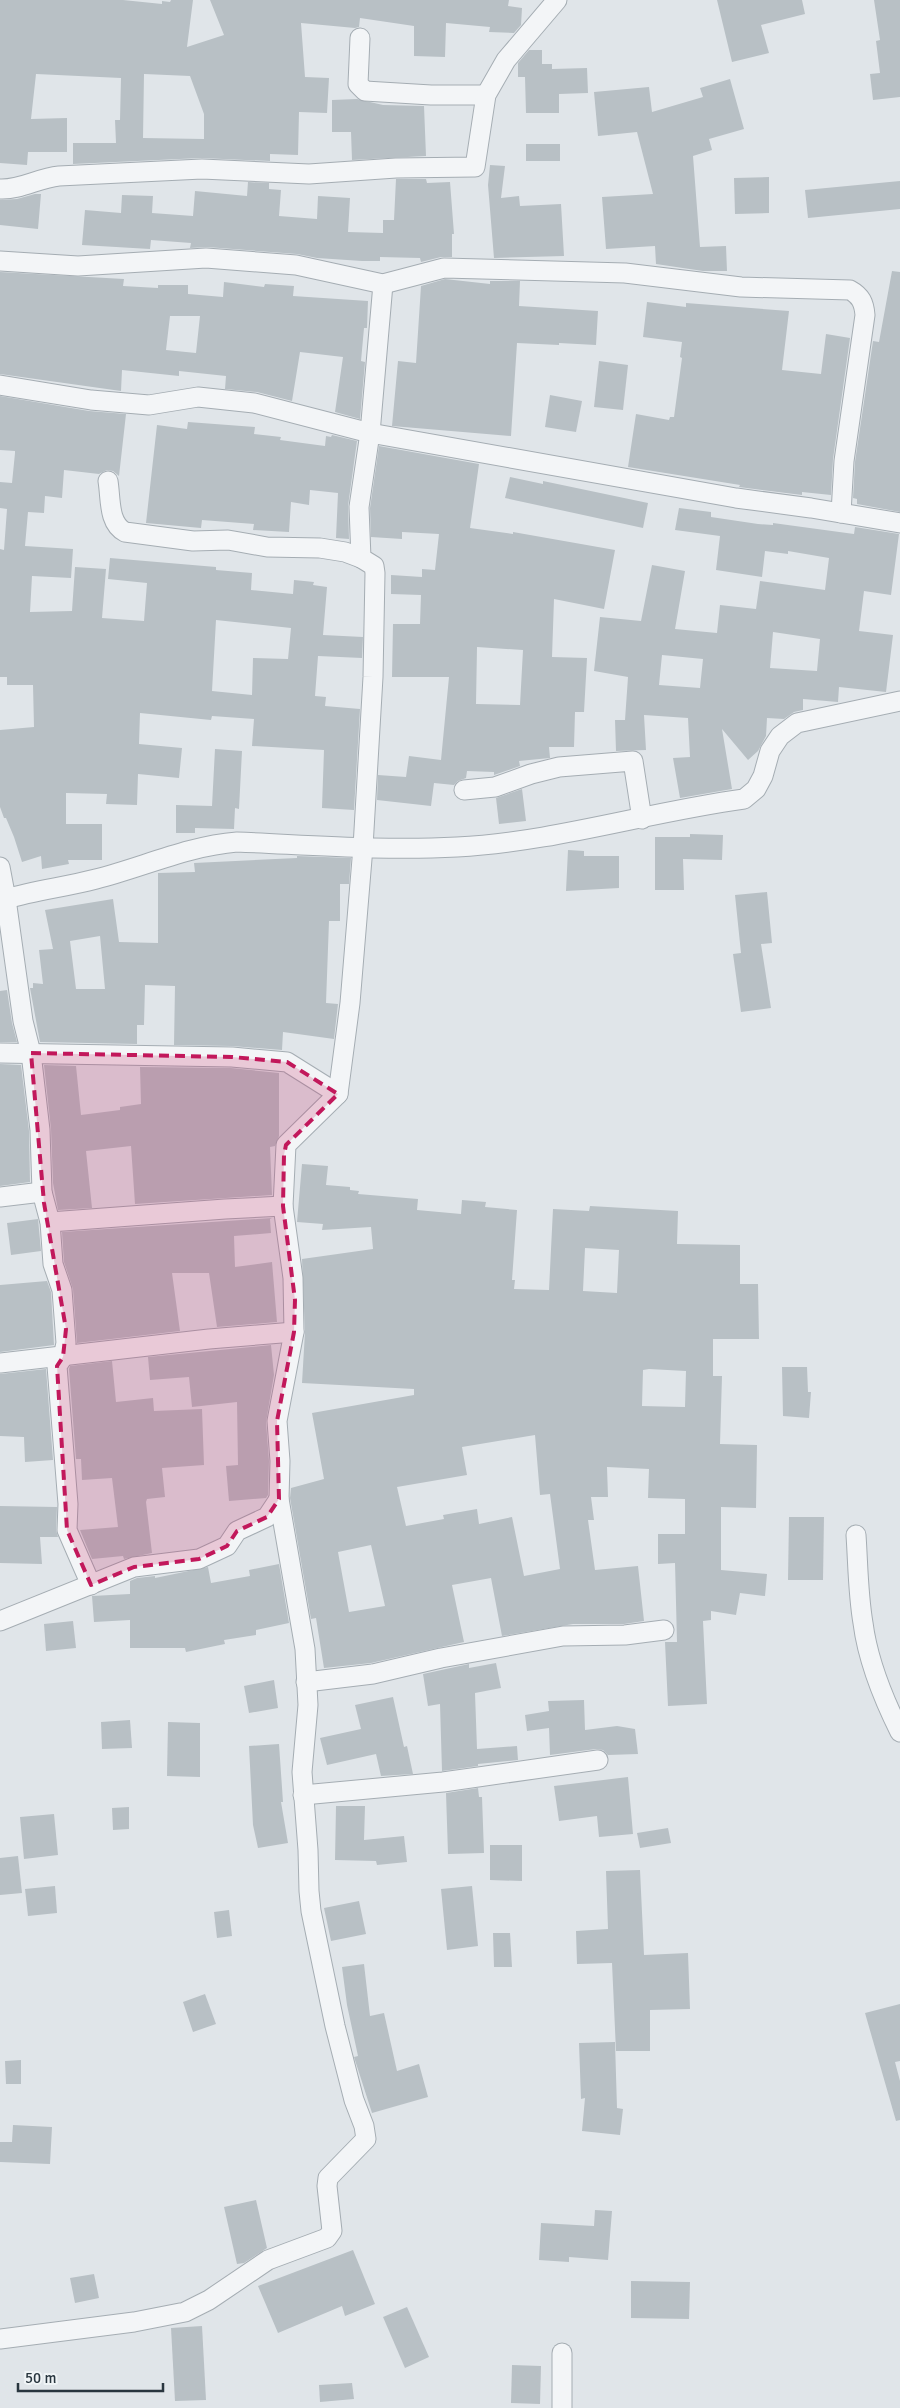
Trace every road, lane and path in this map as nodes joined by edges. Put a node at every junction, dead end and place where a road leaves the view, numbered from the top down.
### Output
1 (558, 0) edge
2 (360, 38) dead end
3 (486, 96) junction
4 (0, 189) edge
5 (0, 261) edge
6 (384, 284) junction
7 (0, 385) edge
8 (370, 433) junction
9 (108, 482) dead end
10 (840, 513) junction
11 (900, 523) edge
12 (361, 558) junction
13 (900, 701) edge
14 (464, 790) dead end
15 (642, 819) junction
16 (362, 847) junction
17 (0, 867) edge
18 (3, 901) edge
19 (0, 1053) edge
20 (31, 1053) junction
21 (338, 1094) junction
22 (42, 1192) junction
23 (0, 1198) edge
24 (283, 1206) junction
25 (50, 1222) junction
26 (294, 1332) junction
27 (63, 1357) junction
28 (0, 1363) edge
29 (279, 1500) junction
30 (856, 1535) dead end
31 (91, 1585) junction
32 (0, 1621) edge
33 (664, 1630) dead end
34 (306, 1682) junction
35 (900, 1732) edge
36 (598, 1760) dead end
37 (303, 1795) junction
38 (0, 2339) edge
39 (562, 2353) dead end
40 (562, 2408) edge

1 - 3 street
2 - 3 street
3 - 4 street
5 - 6 street
6 - 8 street
6 - 10 street
7 - 8 street
8 - 10 street
8 - 12 street
9 - 12 street
10 - 11 street
12 - 16 street
13 - 15 street
14 - 15 street
15 - 16 street
16 - 18 street
16 - 21 street
17 - 18 street
18 - 20 street
19 - 20 street
20 - 21 street
20 - 22 street
21 - 24 street
22 - 23 street
22 - 25 street
24 - 25 street
24 - 26 street
25 - 27 street
26 - 27 street
26 - 29 street
27 - 28 street
27 - 31 street
29 - 31 street
29 - 34 street
30 - 35 street
31 - 32 street
33 - 34 street
34 - 37 street
36 - 37 street
37 - 38 street
39 - 40 street

